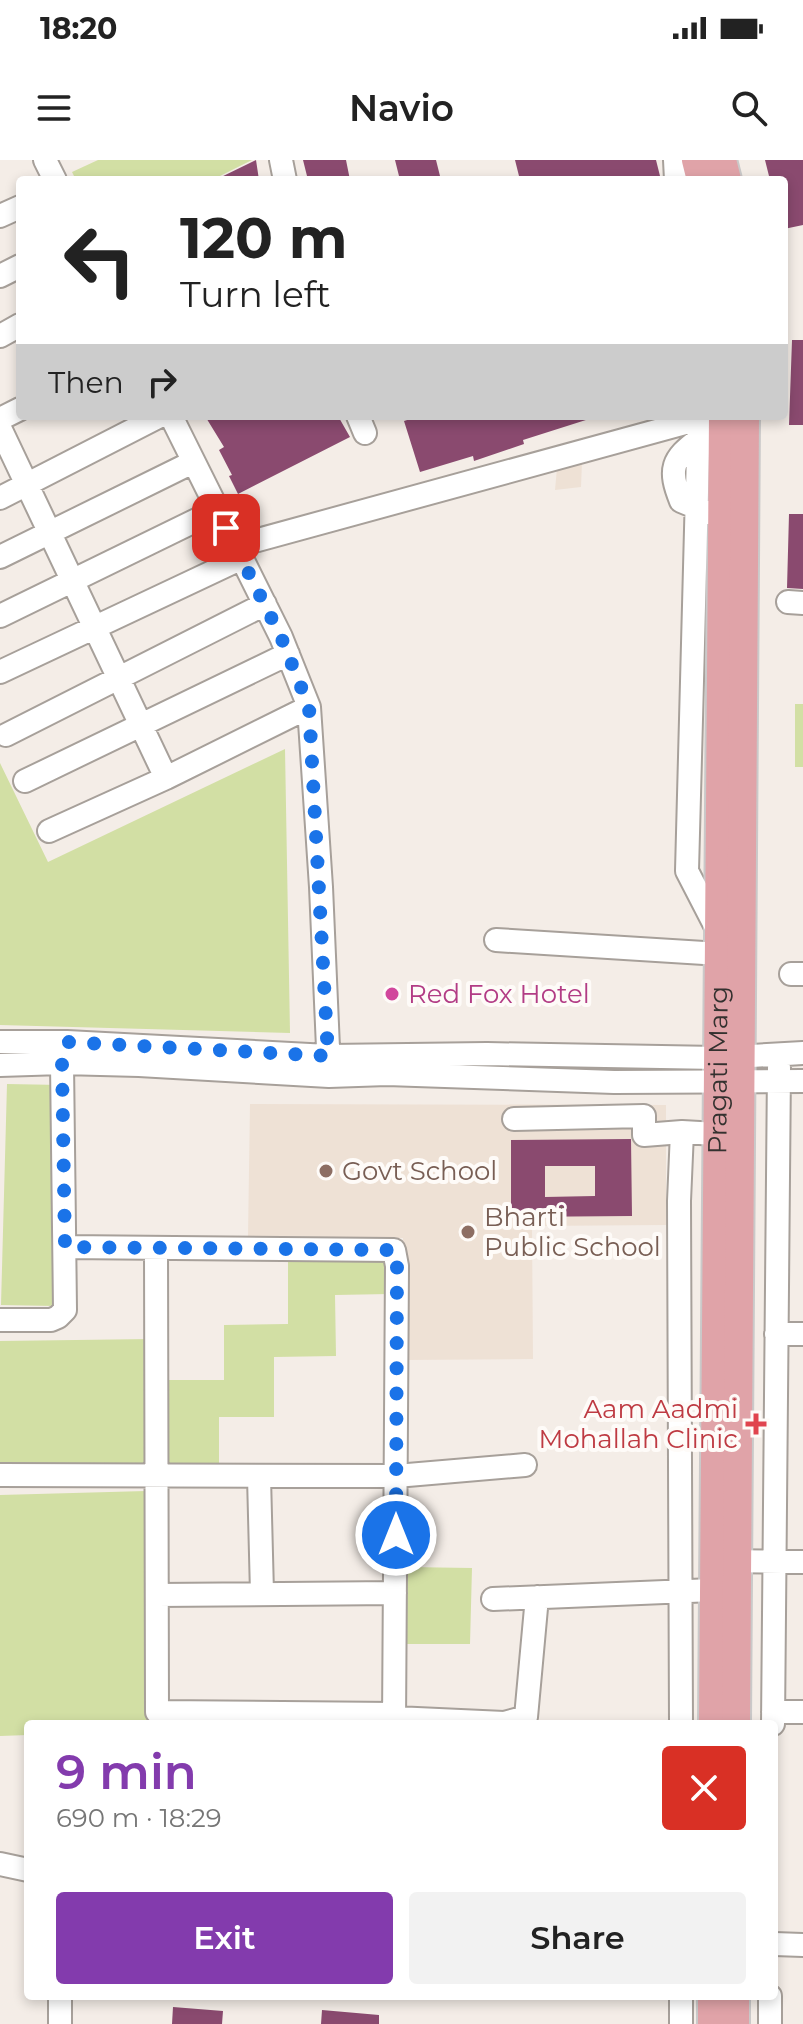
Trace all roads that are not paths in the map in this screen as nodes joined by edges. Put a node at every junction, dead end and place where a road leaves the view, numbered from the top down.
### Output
1 (152, 420) edge
2 (173, 420) edge
3 (745, 420) edge
4 (706, 421) edge
5 (0, 428) edge
6 (193, 462) junction
7 (26, 486) junction
8 (0, 498) edge
9 (217, 510) junction
10 (710, 512) junction
11 (49, 532) junction
12 (239, 552) junction
13 (0, 557) edge
14 (71, 580) junction
15 (265, 604) junction
16 (0, 616) edge
17 (95, 628) junction
18 (288, 654) junction
19 (0, 672) edge
20 (120, 678) junction
21 (309, 707) junction
22 (141, 724) junction
23 (6, 735) dead end
24 (166, 778) junction
25 (25, 781) dead end
26 (49, 831) dead end
27 (496, 940) dead end
28 (720, 944) junction
29 (0, 1042) edge
30 (65, 1052) junction
31 (803, 1053) edge
32 (780, 1054) junction
33 (0, 1065) edge
34 (329, 1066) junction
35 (730, 1070) junction
36 (778, 1081) junction
37 (803, 1081) edge
38 (514, 1119) dead end
39 (682, 1132) junction
40 (717, 1134) junction
41 (65, 1247) junction
42 (156, 1248) junction
43 (0, 1320) edge
44 (776, 1334) junction
45 (803, 1334) edge
46 (525, 1465) dead end
47 (0, 1475) edge
48 (157, 1476) junction
49 (396, 1476) junction
50 (259, 1477) junction
51 (725, 1561) junction
52 (774, 1561) junction
53 (803, 1562) edge
54 (678, 1589) junction
55 (713, 1590) junction
56 (262, 1593) junction
57 (395, 1593) junction
58 (157, 1595) junction
59 (537, 1597) junction
60 (493, 1599) dead end
61 (803, 1712) edge
62 (157, 1718) edge
63 (773, 1718) edge
64 (395, 1719) edge
65 (422, 1720) edge
66 (515, 1720) edge
67 (681, 1720) edge
68 (713, 1720) edge
69 (736, 1720) edge
70 (0, 1864) edge
71 (24, 1869) edge
72 (778, 1944) edge
73 (803, 1945) edge
74 (60, 2000) edge
75 (681, 2000) edge
76 (712, 2000) edge
77 (735, 2000) edge
78 (770, 2000) edge
79 (60, 2024) edge
80 (681, 2024) edge
81 (712, 2024) edge
82 (735, 2024) edge
83 (770, 2024) edge

1 - 7 street
2 - 6 street
3 - 35 main road, Pragati Marg
4 - 10 main road, Pragati Marg
4 - 10 street
4 - 12 street
5 - 7 street
6 - 9 street
6 - 11 street
7 - 8 street
7 - 11 street
9 - 12 street
9 - 14 street
10 - 28 main road, Pragati Marg
11 - 13 street
11 - 14 street
12 - 15 street
12 - 17 street
14 - 16 street
14 - 17 street
15 - 18 street
15 - 20 street
17 - 19 street
17 - 20 street
18 - 21 street
18 - 22 street
20 - 22 street
20 - 23 street
21 - 24 street
21 - 34 street
22 - 24 street
22 - 25 street
24 - 26 street
27 - 28 street
28 - 35 main road, Pragati Marg
29 - 30 street
30 - 33 street
30 - 34 street
30 - 41 street
31 - 32 street
32 - 35 street
32 - 36 street
34 - 35 street
35 - 36 street
35 - 40 main road, Pragati Marg
35 - 51 main road, Pragati Marg
36 - 37 street
36 - 44 street
38 - 39 street
39 - 40 street
39 - 54 street
40 - 51 main road, Pragati Marg
41 - 42 street
41 - 43 street
42 - 48 street
42 - 49 street
44 - 45 street
44 - 52 street
46 - 49 street
47 - 48 street
48 - 50 street
48 - 58 street
49 - 50 street
49 - 57 street
50 - 56 street
51 - 52 street
51 - 55 main road, Pragati Marg
51 - 69 main road, Pragati Marg
52 - 53 street
52 - 63 street
54 - 55 street
54 - 59 street
54 - 67 street
55 - 68 main road, Pragati Marg
56 - 57 street
56 - 58 street
57 - 64 street
58 - 62 street
59 - 60 street
59 - 66 street
61 - 63 street
62 - 64 street
64 - 65 street
70 - 71 street
72 - 73 street
74 - 79 street
75 - 80 street
76 - 81 main road
77 - 82 main road
78 - 83 street

